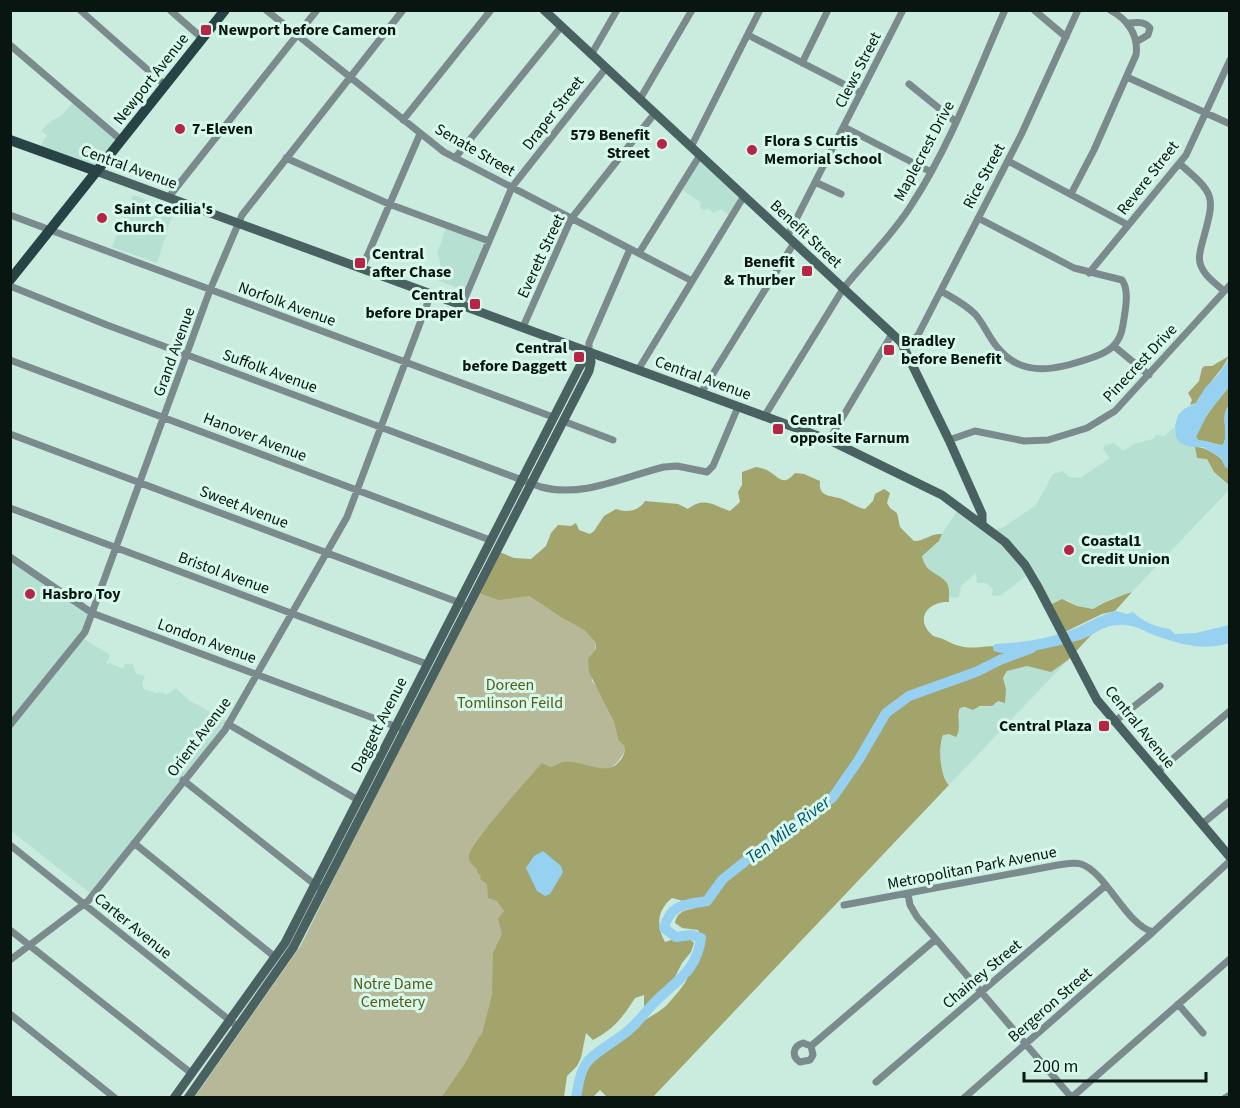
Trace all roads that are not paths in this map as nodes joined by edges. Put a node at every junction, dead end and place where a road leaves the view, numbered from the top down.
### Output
1 (80, 10) edge
2 (170, 10) edge
3 (225, 10) edge
4 (266, 10) edge
5 (317, 10) edge
6 (403, 10) edge
7 (491, 10) edge
8 (617, 10) edge
9 (692, 10) edge
10 (760, 10) edge
11 (828, 10) edge
12 (903, 10) edge
13 (1034, 10) edge
14 (1078, 10) edge
15 (1110, 10) edge
16 (547, 11) edge
17 (1004, 11) edge
18 (1128, 23) junction
19 (561, 27) junction
20 (297, 35) junction
21 (747, 35) junction
22 (1066, 37) junction
23 (202, 38) junction
24 (1136, 42) junction
25 (10, 45) edge
26 (591, 55) junction
27 (1230, 60) edge
28 (801, 63) junction
29 (606, 68) junction
30 (1127, 77) junction
31 (350, 78) junction
32 (909, 84) dead end
33 (165, 85) junction
34 (861, 93) junction
35 (640, 99) junction
36 (655, 113) junction
37 (1206, 113) junction
38 (403, 120) junction
39 (956, 122) junction
40 (1230, 124) edge
41 (844, 127) junction
42 (420, 134) junction
43 (10, 140) edge
44 (121, 140) junction
45 (691, 147) junction
46 (700, 155) junction
47 (286, 158) junction
48 (456, 158) junction
49 (1008, 161) junction
50 (1180, 164) junction
51 (96, 171) junction
52 (931, 172) junction
53 (816, 182) junction
54 (512, 187) junction
55 (841, 194) dead end
56 (1071, 194) junction
57 (744, 196) junction
58 (168, 198) junction
59 (389, 204) junction
60 (10, 215) edge
61 (572, 219) junction
62 (978, 219) junction
63 (238, 223) junction
64 (1128, 225) junction
65 (50, 230) junction
66 (790, 240) junction
67 (489, 241) junction
68 (630, 249) junction
69 (639, 253) junction
70 (362, 268) junction
71 (1089, 273) junction
72 (10, 280) edge
73 (692, 281) junction
74 (1230, 285) edge
75 (10, 286) edge
76 (843, 289) junction
77 (210, 290) junction
78 (941, 291) junction
79 (1224, 291) junction
80 (431, 294) junction
81 (462, 306) junction
82 (523, 327) junction
83 (892, 334) junction
84 (1114, 347) junction
85 (905, 349) junction
86 (589, 353) junction
87 (188, 355) junction
88 (10, 360) edge
89 (405, 362) junction
90 (638, 370) junction
91 (1149, 375) junction
92 (701, 393) junction
93 (738, 407) junction
94 (764, 417) junction
95 (164, 418) junction
96 (558, 419) junction
97 (382, 426) junction
98 (10, 434) edge
99 (613, 440) dead end
100 (829, 440) junction
101 (949, 440) junction
102 (522, 478) junction
103 (141, 482) junction
104 (532, 482) junction
105 (359, 491) junction
106 (10, 508) edge
107 (982, 524) junction
108 (490, 540) junction
109 (116, 547) junction
110 (328, 553) junction
111 (10, 557) edge
112 (458, 602) junction
113 (468, 606) junction
114 (92, 613) junction
115 (293, 613) junction
116 (427, 664) junction
117 (257, 674) junction
118 (1160, 686) dead end
119 (1230, 711) edge
120 (1114, 722) junction
121 (228, 724) junction
122 (10, 725) edge
123 (395, 726) junction
124 (405, 729) junction
125 (1157, 772) junction
126 (183, 780) junction
127 (358, 800) junction
128 (1230, 801) edge
129 (1202, 825) junction
130 (134, 843) junction
131 (10, 845) edge
132 (1230, 859) edge
133 (314, 885) junction
134 (1105, 886) junction
135 (323, 891) junction
136 (908, 894) junction
137 (84, 904) junction
138 (844, 905) dead end
139 (10, 930) edge
140 (1153, 932) junction
141 (936, 939) junction
142 (30, 945) junction
143 (275, 957) junction
144 (10, 960) edge
145 (1229, 961) edge
146 (981, 992) junction
147 (1178, 1004) junction
148 (10, 1014) edge
149 (230, 1020) junction
150 (238, 1027) junction
151 (1203, 1033) dead end
152 (1026, 1044) junction
153 (811, 1046) dead end
154 (191, 1074) junction
155 (876, 1082) dead end
156 (1230, 1095) edge
157 (1071, 1097) edge
158 (115, 1098) edge
159 (174, 1098) edge
160 (188, 1098) edge
161 (964, 1098) edge
162 (1225, 1098) edge

1 - 33 street
2 - 23 street
3 - 23 main road, Newport Avenue
4 - 20 street, Senate Street
5 - 20 street
6 - 31 street, Grand Avenue
7 - 38 street
8 - 26 street
9 - 35 street
10 - 21 street
11 - 28 street
12 - 34 street, Clews Street
13 - 22 street
14 - 22 street, Rice Street
15 - 18 street
16 - 19 street, Benefit Street
17 - 39 street, Maplecrest Drive
18 - 24 street
18 - 24 street
19 - 26 street, Benefit Street
19 - 48 street
20 - 31 street, Senate Street
20 - 58 street
21 - 28 street
21 - 45 street
22 - 49 street, Rice Street
23 - 33 main road, Newport Avenue
24 - 30 street
25 - 44 street
26 - 29 street, Benefit Street
27 - 37 street, Revere Street
28 - 34 street
29 - 35 street, Benefit Street
29 - 54 street, Draper Street
30 - 37 street
30 - 56 street
31 - 38 street, Senate Street
31 - 47 street, Grand Avenue
32 - 39 street
33 - 44 main road, Newport Avenue
34 - 41 street, Clews Street
35 - 36 street, Benefit Street
36 - 45 street, Benefit Street
36 - 61 street, Everett Street
37 - 40 street
37 - 50 street, Revere Street
38 - 42 street, Senate Street
39 - 52 street, Maplecrest Drive
41 - 52 street
41 - 53 street, Clews Street
42 - 48 street, Senate Street
42 - 59 street
43 - 51 main road, Central Avenue
44 - 51 main road, Newport Avenue
45 - 46 street, Benefit Street
46 - 57 street, Benefit Street
46 - 69 street
47 - 59 street
47 - 63 street, Grand Avenue
48 - 54 street, Senate Street
49 - 56 street
49 - 62 street, Rice Street
50 - 64 street, Revere Street
50 - 79 street
51 - 58 street, Central Avenue
51 - 65 main road, Newport Avenue
52 - 76 street, Maplecrest Drive
53 - 55 street
53 - 66 street, Clews Street
54 - 61 street, Senate Street
54 - 67 street, Draper Street
56 - 64 street
57 - 66 street, Benefit Street
57 - 73 street
58 - 63 street, Central Avenue
59 - 67 street
59 - 70 street
60 - 65 street, Norfolk Avenue
61 - 68 street, Senate Street
61 - 82 street, Everett Street
62 - 71 street
62 - 78 street, Rice Street
63 - 70 street, Central Avenue
63 - 77 street, Grand Avenue
64 - 71 street, Revere Street
65 - 72 main road, Newport Avenue
65 - 77 street, Norfolk Avenue
66 - 76 street, Benefit Street
66 - 92 street, Clews Street
67 - 81 street, Draper Street
68 - 69 street, Senate Street
68 - 86 street, Daggett Avenue
69 - 73 street, Senate Street
70 - 80 street, Central Avenue
71 - 84 street
73 - 90 street
74 - 79 street, Pinecrest Drive
75 - 87 street, Suffolk Avenue
76 - 83 street, Benefit Street
76 - 94 street, Maplecrest Drive
77 - 87 street, Grand Avenue
77 - 89 street, Norfolk Avenue
78 - 84 street
78 - 85 street, Rice Street
79 - 91 street, Pinecrest Drive
80 - 81 street, Central Avenue
80 - 89 street, Orient Avenue
81 - 82 street, Central Avenue
82 - 86 street, Central Avenue
83 - 85 street, Benefit Street
83 - 100 street
84 - 91 street
85 - 101 street, Benefit Street
86 - 90 street, Central Avenue
86 - 96 street, Daggett Avenue
87 - 95 street, Grand Avenue
87 - 97 street, Suffolk Avenue
88 - 95 street, Hanover Avenue
89 - 96 street, Norfolk Avenue
89 - 97 street, Orient Avenue
90 - 92 street, Central Avenue
91 - 101 street, Pinecrest Drive
92 - 93 street, Central Avenue
93 - 94 street, Central Avenue
93 - 104 street, Suffolk Avenue
94 - 100 street, Central Avenue
95 - 103 street, Grand Avenue
95 - 105 street, Hanover Avenue
96 - 99 street, Norfolk Avenue
96 - 102 street, Daggett Avenue
96 - 104 street, Daggett Avenue
97 - 102 street, Suffolk Avenue
97 - 105 street, Orient Avenue
98 - 103 street, Sweet Avenue
100 - 107 street, Central Avenue
101 - 107 street, Benefit Street
102 - 104 street, Suffolk Avenue
102 - 108 street, Daggett Avenue
103 - 109 street, Grand Avenue
103 - 110 street, Sweet Avenue
104 - 113 street, Daggett Avenue
105 - 108 street, Hanover Avenue
105 - 110 street, Orient Avenue
106 - 109 street, Bristol Avenue
107 - 120 street, Central Avenue
108 - 112 street, Daggett Avenue
109 - 114 street, Grand Avenue
109 - 115 street, Bristol Avenue
110 - 112 street, Sweet Avenue
110 - 115 street, Orient Avenue
111 - 114 street, London Avenue
112 - 113 street, Sweet Avenue
112 - 116 street, Daggett Avenue
113 - 124 street, Daggett Avenue
114 - 117 street, London Avenue
114 - 122 street, Grand Avenue
115 - 116 street, Bristol Avenue
115 - 117 street, Orient Avenue
116 - 123 street, Daggett Avenue
117 - 121 street, Orient Avenue
117 - 123 street, London Avenue
118 - 120 street
119 - 125 street
120 - 125 street, Central Avenue
121 - 126 street, Orient Avenue
121 - 127 street
123 - 124 street, London Avenue
123 - 127 street, Daggett Avenue
124 - 135 street, Daggett Avenue
125 - 129 street, Central Avenue
126 - 130 street, Orient Avenue
126 - 133 street
127 - 133 street, Daggett Avenue
128 - 129 street
129 - 132 street, Central Avenue
130 - 137 street, Orient Avenue
130 - 143 street
131 - 137 street, Carter Avenue
132 - 140 street
133 - 135 street
133 - 143 street, Daggett Avenue
134 - 136 street, Metropolitan Park Avenue
134 - 140 street, Metropolitan Park Avenue
134 - 146 street, Chainey Street
135 - 150 street, Daggett Avenue
136 - 138 street, Metropolitan Park Avenue
136 - 141 street
137 - 142 street, Orient Avenue
137 - 149 street, Carter Avenue
139 - 142 street
140 - 152 street, Bergeron Street
141 - 146 street
141 - 153 street
142 - 144 street, Orient Avenue
142 - 154 street
143 - 149 street, Daggett Avenue
145 - 147 street
146 - 152 street
146 - 155 street, Chainey Street
147 - 151 street
147 - 157 street
148 - 158 street
149 - 150 street, Carter Avenue
149 - 154 street, Daggett Avenue
150 - 160 street, Daggett Avenue
152 - 157 street
152 - 161 street, Bergeron Street
154 - 159 street, Daggett Avenue
156 - 162 street

